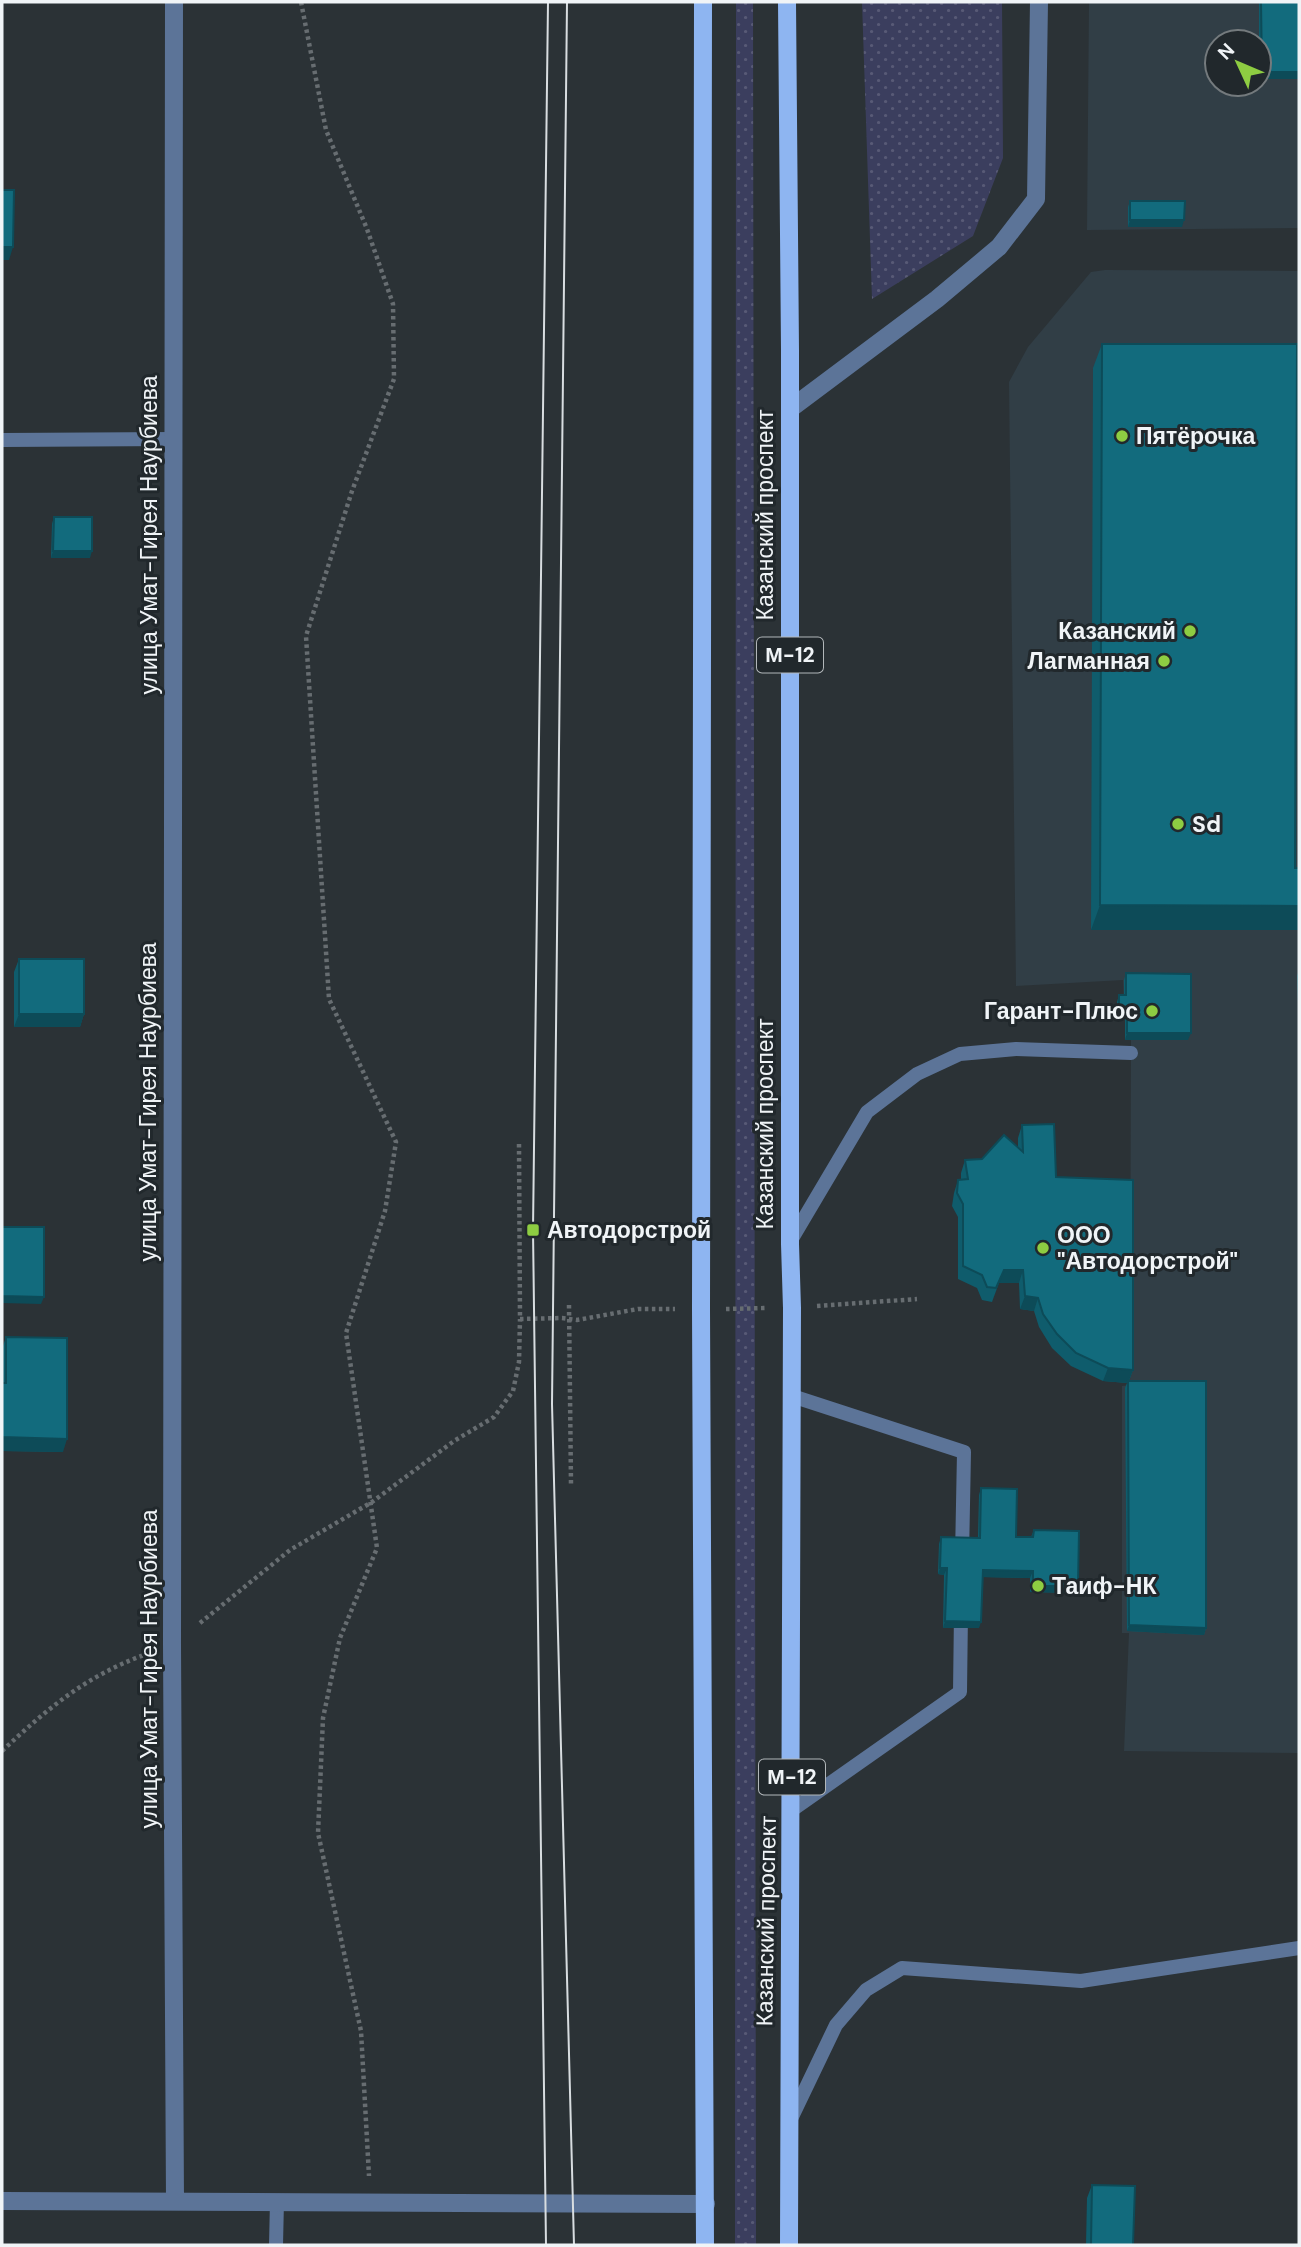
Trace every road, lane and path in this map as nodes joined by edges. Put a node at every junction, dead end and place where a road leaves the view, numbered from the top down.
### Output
1 (174, 2) edge
2 (301, 2) edge
3 (703, 2) edge
4 (787, 2) edge
5 (1039, 2) edge
6 (790, 409) junction
7 (173, 439) junction
8 (2, 440) edge
9 (1131, 1053) dead end
10 (519, 1144) dead end
11 (790, 1244) junction
12 (918, 1299) dead end
13 (569, 1305) dead end
14 (792, 1308) junction
15 (701, 1309) junction
16 (520, 1319) junction
17 (569, 1319) junction
18 (792, 1396) junction
19 (570, 1484) dead end
20 (372, 1502) junction
21 (962, 1572) edge
22 (961, 1599) edge
23 (172, 1644) junction
24 (2, 1751) edge
25 (792, 1811) junction
26 (1299, 1948) edge
27 (789, 2122) junction
28 (2, 2201) edge
29 (277, 2201) junction
30 (175, 2202) junction
31 (370, 2202) junction
32 (706, 2204) junction
33 (276, 2245) edge
34 (705, 2245) edge
35 (789, 2245) edge

1 - 7 street, улица Умат-Гирея Наурбиева
2 - 20 path
3 - 15 main road
4 - 6 main road, Казанский проспект / М-12
5 - 6 street
6 - 11 main road, Казанский проспект / М-12
7 - 8 lane
7 - 23 street, улица Умат-Гирея Наурбиева
9 - 11 lane
10 - 16 path
11 - 14 main road, Казанский проспект / М-12
12 - 14 path
13 - 17 path
14 - 15 path
14 - 18 main road, Казанский проспект / М-12
15 - 17 path
15 - 32 main road
16 - 17 path
16 - 20 path
17 - 19 path
18 - 21 lane
18 - 25 main road, Казанский проспект / М-12
20 - 23 path
20 - 31 path
22 - 25 lane
23 - 24 path
23 - 30 street, улица Умат-Гирея Наурбиева
25 - 27 main road, Казанский проспект / М-12
26 - 27 lane
27 - 35 main road, Казанский проспект / М-12
28 - 30 street
29 - 30 street
29 - 31 street
29 - 33 lane
31 - 32 street
32 - 34 main road

